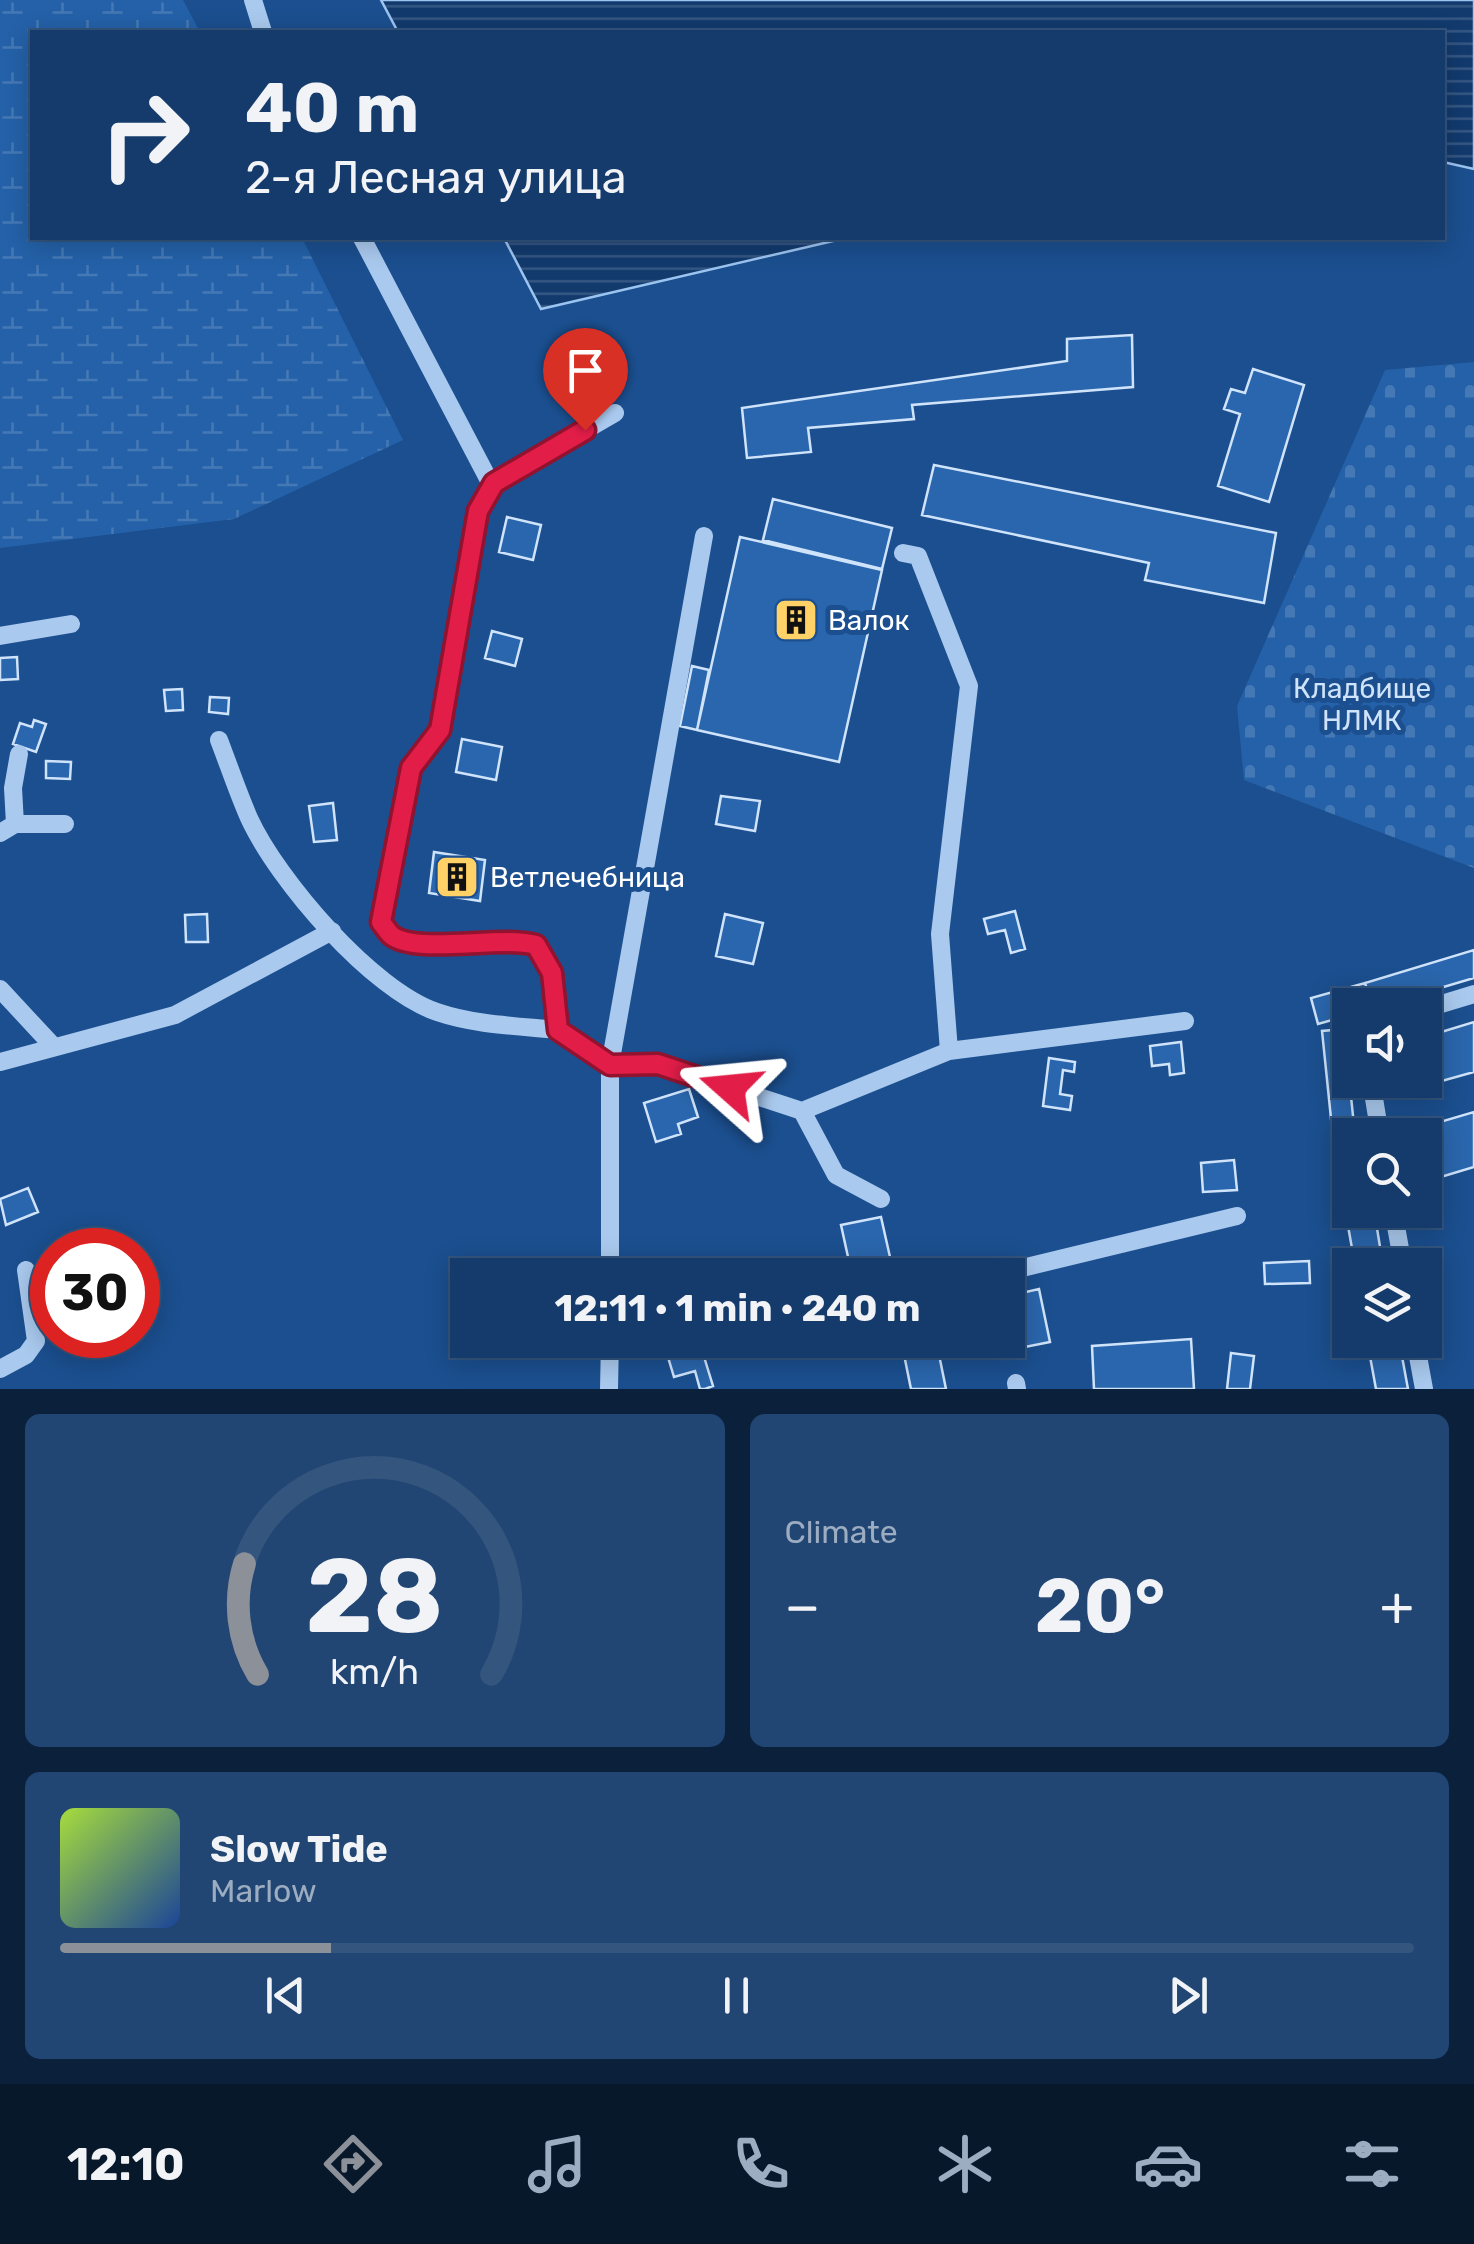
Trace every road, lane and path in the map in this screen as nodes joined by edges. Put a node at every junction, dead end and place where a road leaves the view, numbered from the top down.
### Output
1 (253, 0) edge
2 (261, 30) edge
3 (363, 240) edge
4 (616, 413) dead end
5 (492, 486) junction
6 (704, 536) dead end
7 (904, 554) dead end
8 (71, 624) dead end
9 (0, 636) edge
10 (219, 740) dead end
11 (20, 754) dead end
12 (65, 824) dead end
13 (7, 829) edge
14 (332, 931) junction
15 (0, 989) edge
16 (1474, 994) edge
17 (1442, 1004) edge
18 (1185, 1021) dead end
19 (558, 1030) junction
20 (53, 1046) junction
21 (949, 1052) junction
22 (0, 1062) edge
23 (610, 1065) junction
24 (802, 1112) junction
25 (881, 1199) dead end
26 (1238, 1216) dead end
27 (610, 1258) edge
28 (1025, 1267) edge
29 (26, 1270) dead end
30 (610, 1358) edge
31 (1419, 1358) edge
32 (0, 1370) edge
33 (610, 1389) edge
34 (1424, 1389) edge

1 - 2 street
3 - 5 street
4 - 5 street
5 - 19 street
6 - 23 street
7 - 21 street
8 - 9 street
10 - 14 street
11 - 13 street
12 - 13 street
14 - 19 street
14 - 20 street
15 - 20 street
16 - 17 street
18 - 21 street
19 - 23 street
20 - 22 street
21 - 24 street
23 - 24 street
23 - 27 street
24 - 25 street
26 - 28 street
29 - 32 street
30 - 33 street
31 - 34 street

